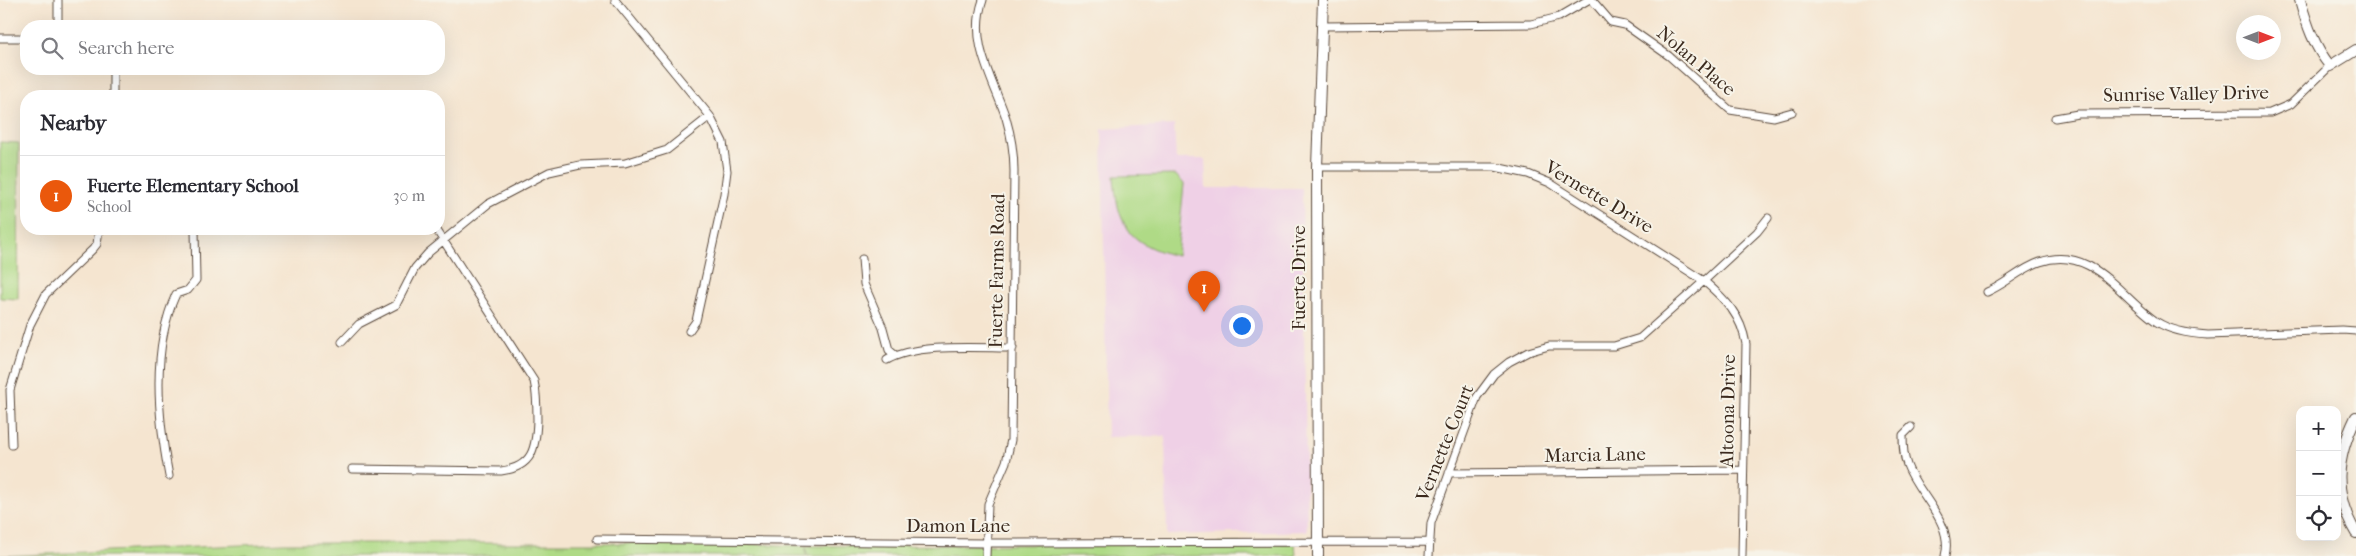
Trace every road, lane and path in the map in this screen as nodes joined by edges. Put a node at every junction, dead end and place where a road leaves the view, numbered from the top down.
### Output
1 (58, 0) edge
2 (615, 0) edge
3 (983, 0) edge
4 (1323, 0) edge
5 (1588, 0) edge
6 (1592, 0) edge
7 (2300, 0) edge
8 (58, 20) edge
9 (1323, 26) junction
10 (0, 38) edge
11 (20, 38) edge
12 (2356, 50) edge
13 (2330, 66) junction
14 (113, 75) edge
15 (113, 90) edge
16 (1792, 112) dead end
17 (710, 116) junction
18 (2055, 118) dead end
19 (1317, 167) junction
20 (1768, 218) dead end
21 (98, 235) edge
22 (195, 235) edge
23 (439, 235) edge
24 (442, 240) junction
25 (862, 259) dead end
26 (1704, 282) junction
27 (1987, 292) dead end
28 (689, 331) dead end
29 (2356, 331) edge
30 (342, 342) dead end
31 (1012, 348) junction
32 (895, 355) junction
33 (887, 360) dead end
34 (2356, 417) edge
35 (1910, 427) dead end
36 (12, 445) dead end
37 (352, 469) dead end
38 (1742, 470) junction
39 (1449, 473) junction
40 (169, 476) dead end
41 (2356, 533) edge
42 (597, 539) dead end
43 (1429, 542) junction
44 (986, 543) junction
45 (1318, 543) junction
46 (986, 556) edge
47 (1318, 556) edge
48 (1429, 556) edge
49 (1742, 556) edge
50 (1945, 556) edge

1 - 8 street
2 - 17 street
3 - 31 street, Fuerte Farms Road
4 - 9 street, Fuerte Drive
5 - 9 street
6 - 16 street, Nolan Place
7 - 13 street
9 - 19 street, Fuerte Drive
10 - 11 street
12 - 13 street, Sunrise Valley Drive
13 - 18 street, Sunrise Valley Drive
14 - 15 street
17 - 24 street
17 - 28 street
19 - 26 street, Vernette Drive
19 - 45 street, Fuerte Drive
20 - 26 street, Vernette Court
21 - 36 street
22 - 40 street
23 - 24 street
24 - 30 street
24 - 37 street
25 - 32 street
26 - 38 street, Altoona Drive
26 - 39 street, Vernette Court
27 - 29 street
31 - 32 street
31 - 44 street, Fuerte Farms Road
32 - 33 street
34 - 41 street
35 - 50 street
38 - 39 street, Marcia Lane
38 - 49 street, Altoona Drive
39 - 43 street, Vernette Court
42 - 44 street, Damon Lane
43 - 45 street
43 - 48 street, Vernette Court
44 - 45 street, Damon Lane
44 - 46 street, Fuerte Farms Road
45 - 47 street, Fuerte Drive

